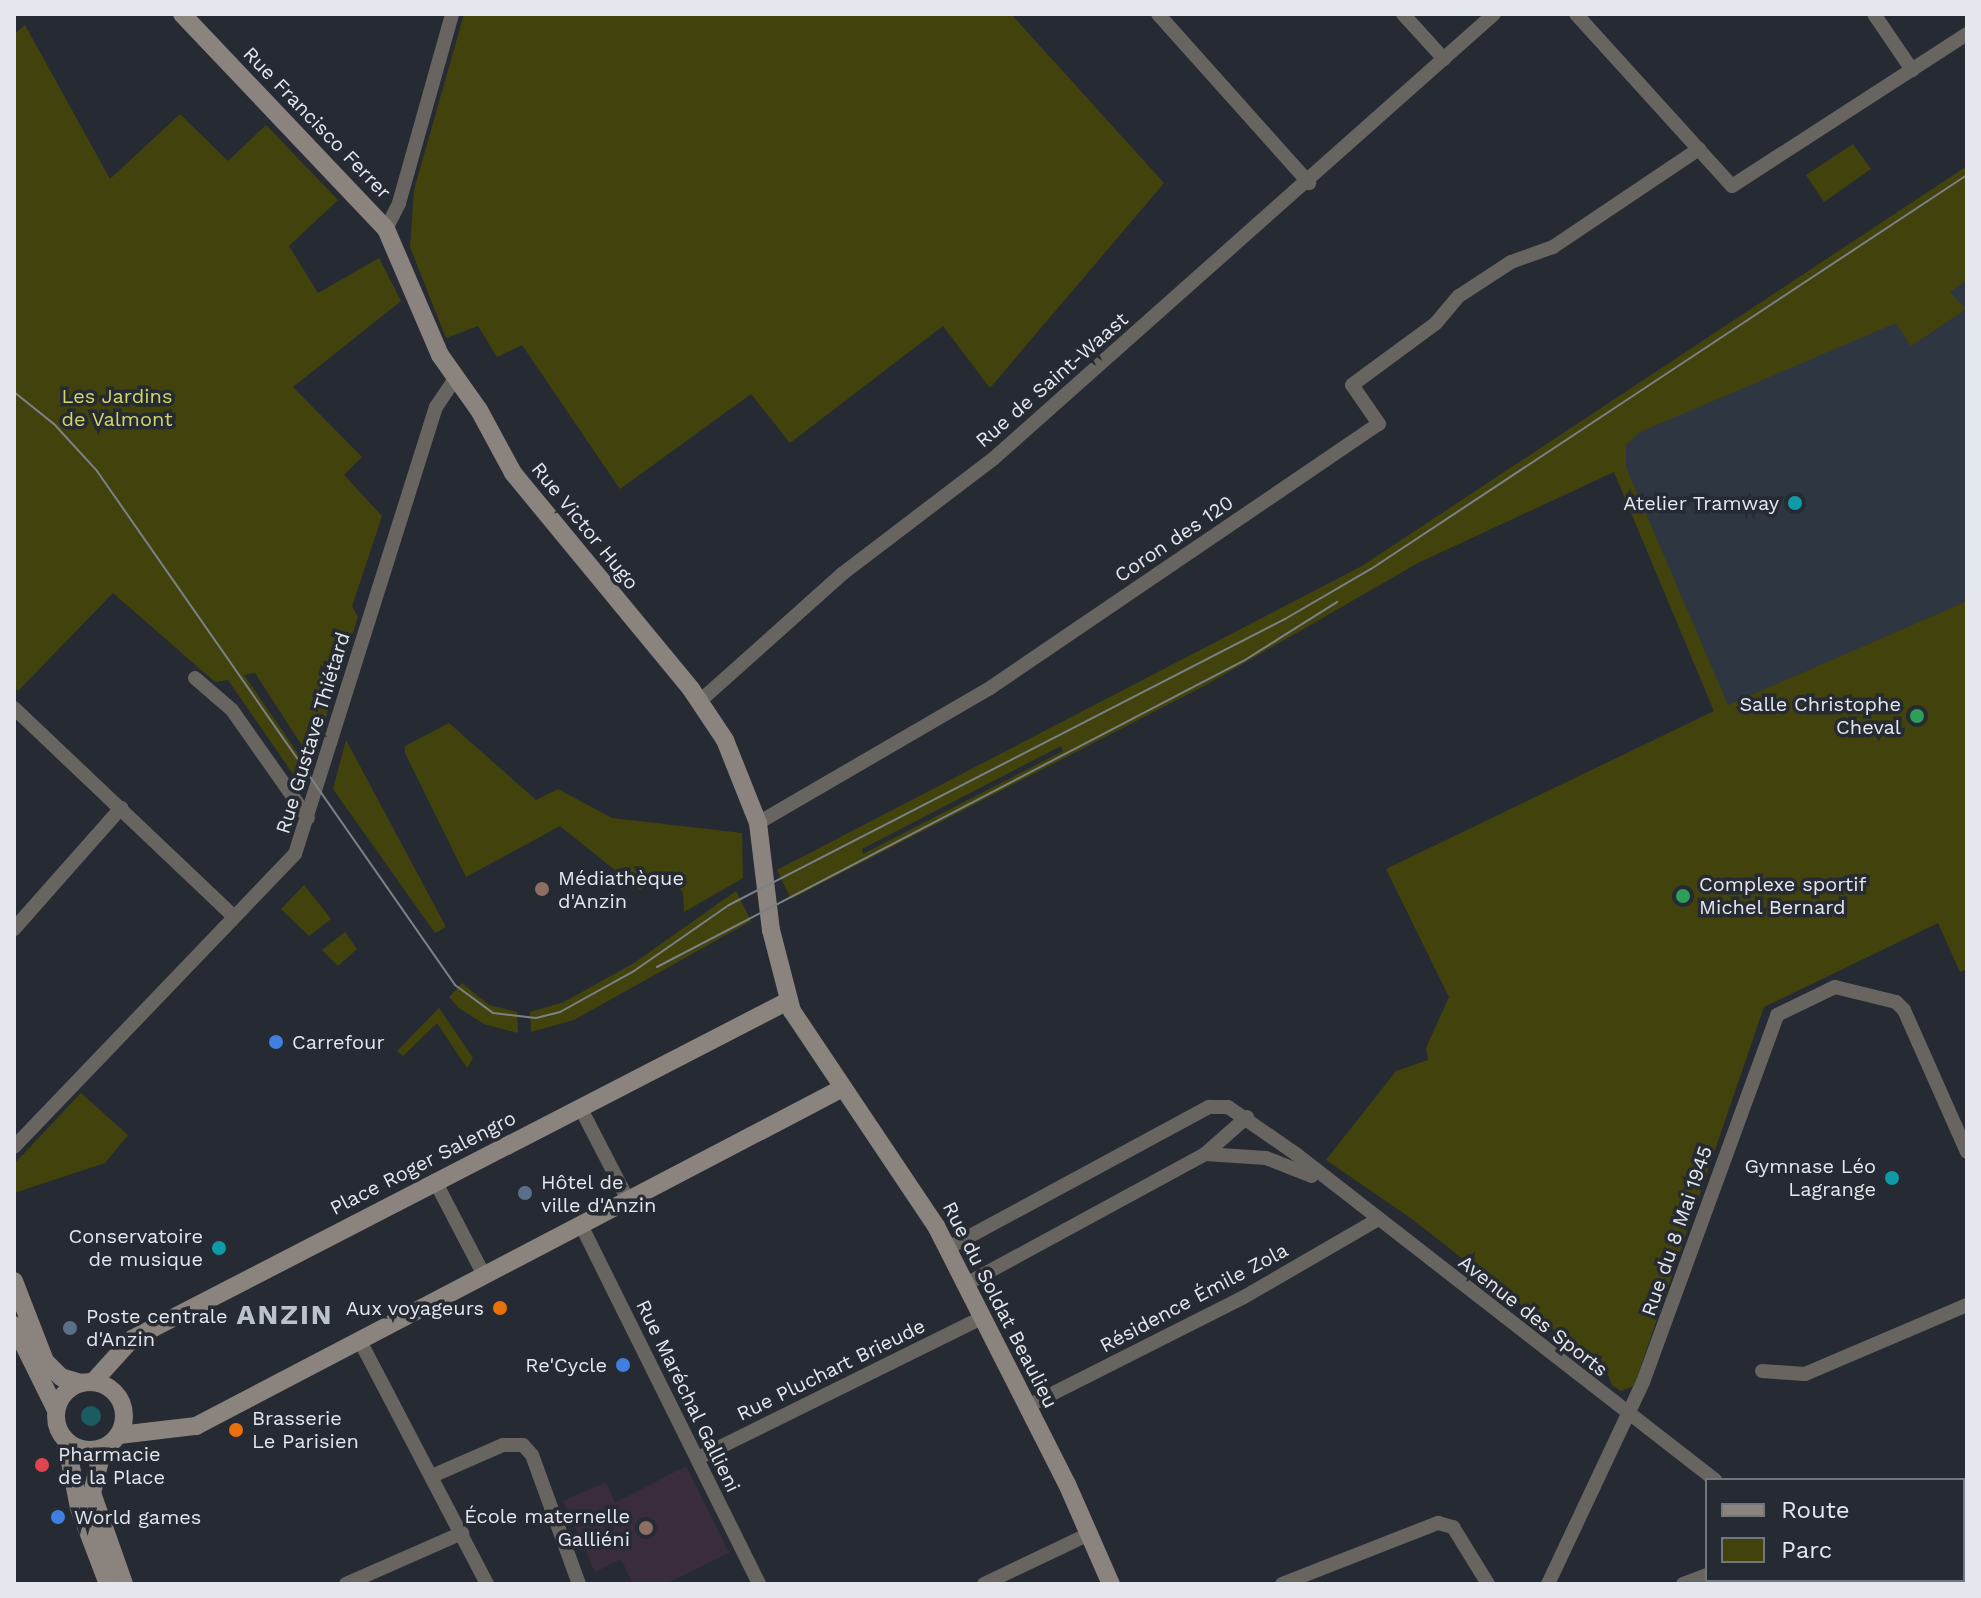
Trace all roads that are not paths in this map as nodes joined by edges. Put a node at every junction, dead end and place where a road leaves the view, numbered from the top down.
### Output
1 (182, 14) edge
2 (452, 14) edge
3 (1158, 14) edge
4 (1403, 14) edge
5 (1494, 14) edge
6 (1576, 14) edge
7 (1874, 14) edge
8 (1967, 34) edge
9 (1444, 59) junction
10 (1912, 70) junction
11 (1699, 149) junction
12 (1309, 183) junction
13 (386, 229) junction
14 (455, 379) junction
15 (195, 678) dead end
16 (700, 701) junction
17 (14, 708) edge
18 (121, 808) junction
19 (308, 818) junction
20 (759, 833) junction
21 (232, 915) junction
22 (14, 929) edge
23 (771, 930) joint
24 (788, 1001) junction
25 (841, 1089) junction
26 (580, 1107) junction
27 (1247, 1117) junction
28 (14, 1147) edge
29 (1967, 1152) edge
30 (1205, 1154) junction
31 (435, 1181) junction
32 (1327, 1183) junction
33 (628, 1200) junction
34 (1377, 1220) junction
35 (581, 1225) junction
36 (948, 1248) junction
37 (485, 1277) junction
38 (14, 1281) edge
39 (966, 1284) junction
40 (1967, 1305) edge
41 (983, 1317) junction
42 (14, 1325) edge
43 (360, 1341) junction
44 (1762, 1371) dead end
45 (87, 1383) junction
46 (1028, 1406) junction
47 (56, 1410) junction
48 (1629, 1416) junction
49 (119, 1435) junction
50 (66, 1441) junction
51 (103, 1448) junction
52 (698, 1458) junction
53 (432, 1476) junction
54 (1712, 1478) edge
55 (462, 1533) junction
56 (1089, 1534) junction
57 (1705, 1576) edge
58 (108, 1584) edge
59 (124, 1584) edge
60 (346, 1584) edge
61 (487, 1584) edge
62 (579, 1584) edge
63 (759, 1584) edge
64 (984, 1584) edge
65 (1111, 1584) edge
66 (1282, 1584) edge
67 (1488, 1584) edge
68 (1548, 1584) edge
69 (1683, 1584) edge

1 - 13 street, Rue Francisco Ferrer
2 - 13 street
3 - 12 street
4 - 9 street
5 - 9 street, Rue de Saint-Waast
6 - 11 street
7 - 10 street
8 - 10 street
9 - 12 street, Rue de Saint-Waast
10 - 11 street
11 - 20 street, Coron des 120
12 - 16 street, Rue de Saint-Waast
13 - 14 street, Rue Victor Hugo
14 - 16 street, Rue Victor Hugo
14 - 19 street, Rue Gustave Thiétard
15 - 19 street
16 - 20 street, Rue Victor Hugo
17 - 18 street
18 - 21 street
18 - 22 street
19 - 21 street, Rue Gustave Thiétard
20 - 23 street, Rue Victor Hugo
21 - 28 street, Rue Gustave Thiétard
23 - 24 street, Rue du Soldat Beaulieu
24 - 25 street, Rue du Soldat Beaulieu
24 - 26 street, Place Roger Salengro
25 - 33 street
25 - 36 street, Rue du Soldat Beaulieu
26 - 31 street, Place Roger Salengro
26 - 33 street
27 - 30 street
27 - 32 street, Avenue des Sports
27 - 36 street, Avenue des Sports
29 - 48 street, Rue du 8 Mai 1945
30 - 32 street, Avenue des Sports
30 - 39 street
31 - 37 street
31 - 45 street, Place Roger Salengro
32 - 34 street, Avenue des Sports
33 - 35 street
34 - 46 street, Résidence Émile Zola
34 - 48 street, Avenue des Sports
35 - 37 street
35 - 52 street, Rue Maréchal Gallieni
36 - 39 street, Rue du Soldat Beaulieu
37 - 43 street
38 - 45 street
39 - 41 street, Rue du Soldat Beaulieu
40 - 44 street
41 - 46 street, Rue du Soldat Beaulieu
41 - 52 street, Rue Pluchart Brieude
42 - 47 street
43 - 49 street
43 - 53 street
45 - 47 street
45 - 49 street
46 - 56 street, Rue du Soldat Beaulieu
47 - 50 street
48 - 54 street, Avenue des Sports
48 - 68 street, Rue du 8 Mai 1945
49 - 51 street
50 - 51 street
50 - 58 street
51 - 59 street
52 - 63 street, Rue Maréchal Gallieni
53 - 55 street
53 - 62 street
55 - 60 street
55 - 61 street
56 - 64 street
56 - 65 street, Rue du Soldat Beaulieu
57 - 69 street
66 - 67 street

